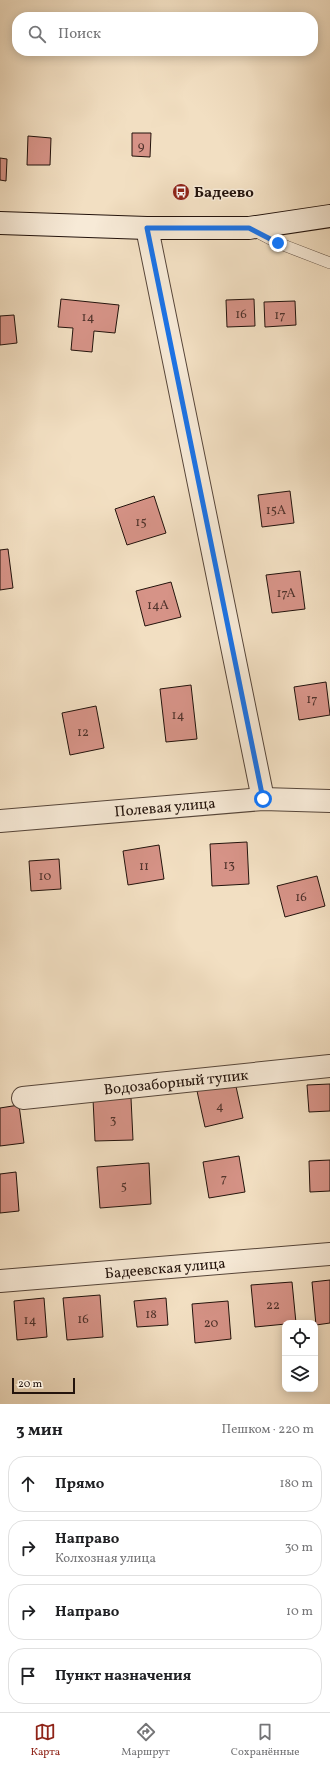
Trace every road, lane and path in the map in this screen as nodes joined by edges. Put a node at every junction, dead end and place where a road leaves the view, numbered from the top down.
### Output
1 (330, 216) edge
2 (0, 223) edge
3 (147, 228) junction
4 (249, 228) junction
5 (330, 263) edge
6 (263, 799) junction
7 (330, 801) edge
8 (0, 821) edge
9 (330, 1066) edge
10 (23, 1098) dead end
11 (330, 1254) edge
12 (0, 1281) edge

1 - 4 street
2 - 3 street
3 - 4 street
3 - 6 street
4 - 5 lane
6 - 7 street, Полевая улица
6 - 8 street, Полевая улица
9 - 10 street, Водозаборный тупик
11 - 12 street, Бадеевская улица

